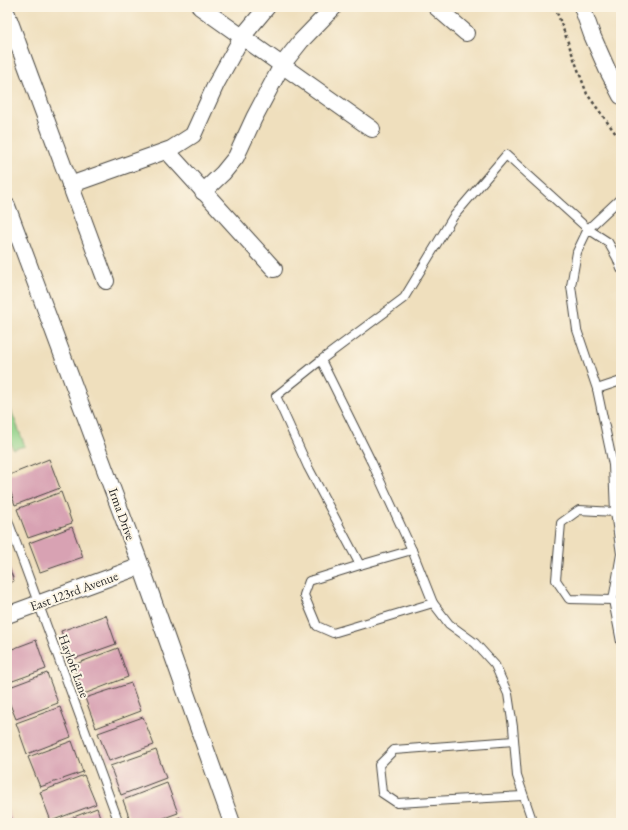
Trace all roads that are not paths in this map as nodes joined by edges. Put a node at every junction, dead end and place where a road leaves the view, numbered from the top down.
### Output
1 (200, 7) edge
2 (266, 7) edge
3 (334, 7) edge
4 (436, 7) edge
5 (582, 7) edge
6 (7, 14) edge
7 (466, 33) dead end
8 (242, 37) junction
9 (282, 65) junction
10 (621, 96) edge
11 (372, 129) dead end
12 (167, 151) junction
13 (70, 185) junction
14 (204, 192) junction
15 (621, 198) edge
16 (7, 206) edge
17 (588, 229) junction
18 (274, 269) dead end
19 (621, 269) edge
20 (106, 281) dead end
21 (321, 360) junction
22 (621, 381) edge
23 (597, 390) junction
24 (615, 512) junction
25 (7, 518) edge
26 (412, 550) junction
27 (360, 565) junction
28 (142, 566) junction
29 (614, 600) junction
30 (433, 603) junction
31 (39, 604) junction
32 (7, 616) edge
33 (621, 642) edge
34 (514, 741) junction
35 (524, 796) junction
36 (120, 823) edge
37 (232, 823) edge
38 (533, 823) edge

1 - 8 street
2 - 8 street
3 - 9 street
4 - 7 street
5 - 10 street
6 - 13 street
8 - 9 street
8 - 12 street
9 - 11 street
9 - 14 street
12 - 13 street
12 - 14 street
13 - 20 street
14 - 18 street
15 - 17 lane
16 - 28 street, Irma Drive
17 - 19 lane
17 - 21 lane
17 - 23 lane
21 - 26 lane
21 - 27 lane
22 - 23 lane
23 - 24 lane
24 - 29 lane
24 - 29 lane
25 - 31 lane, Hayloft Lane
26 - 27 lane
26 - 30 lane
27 - 30 lane
28 - 31 street, East 123rd Avenue
28 - 37 street, Irma Drive
29 - 33 lane
30 - 34 lane
31 - 32 street, East 123rd Avenue
31 - 36 lane, Hayloft Lane
34 - 35 lane
34 - 35 lane
35 - 38 lane

